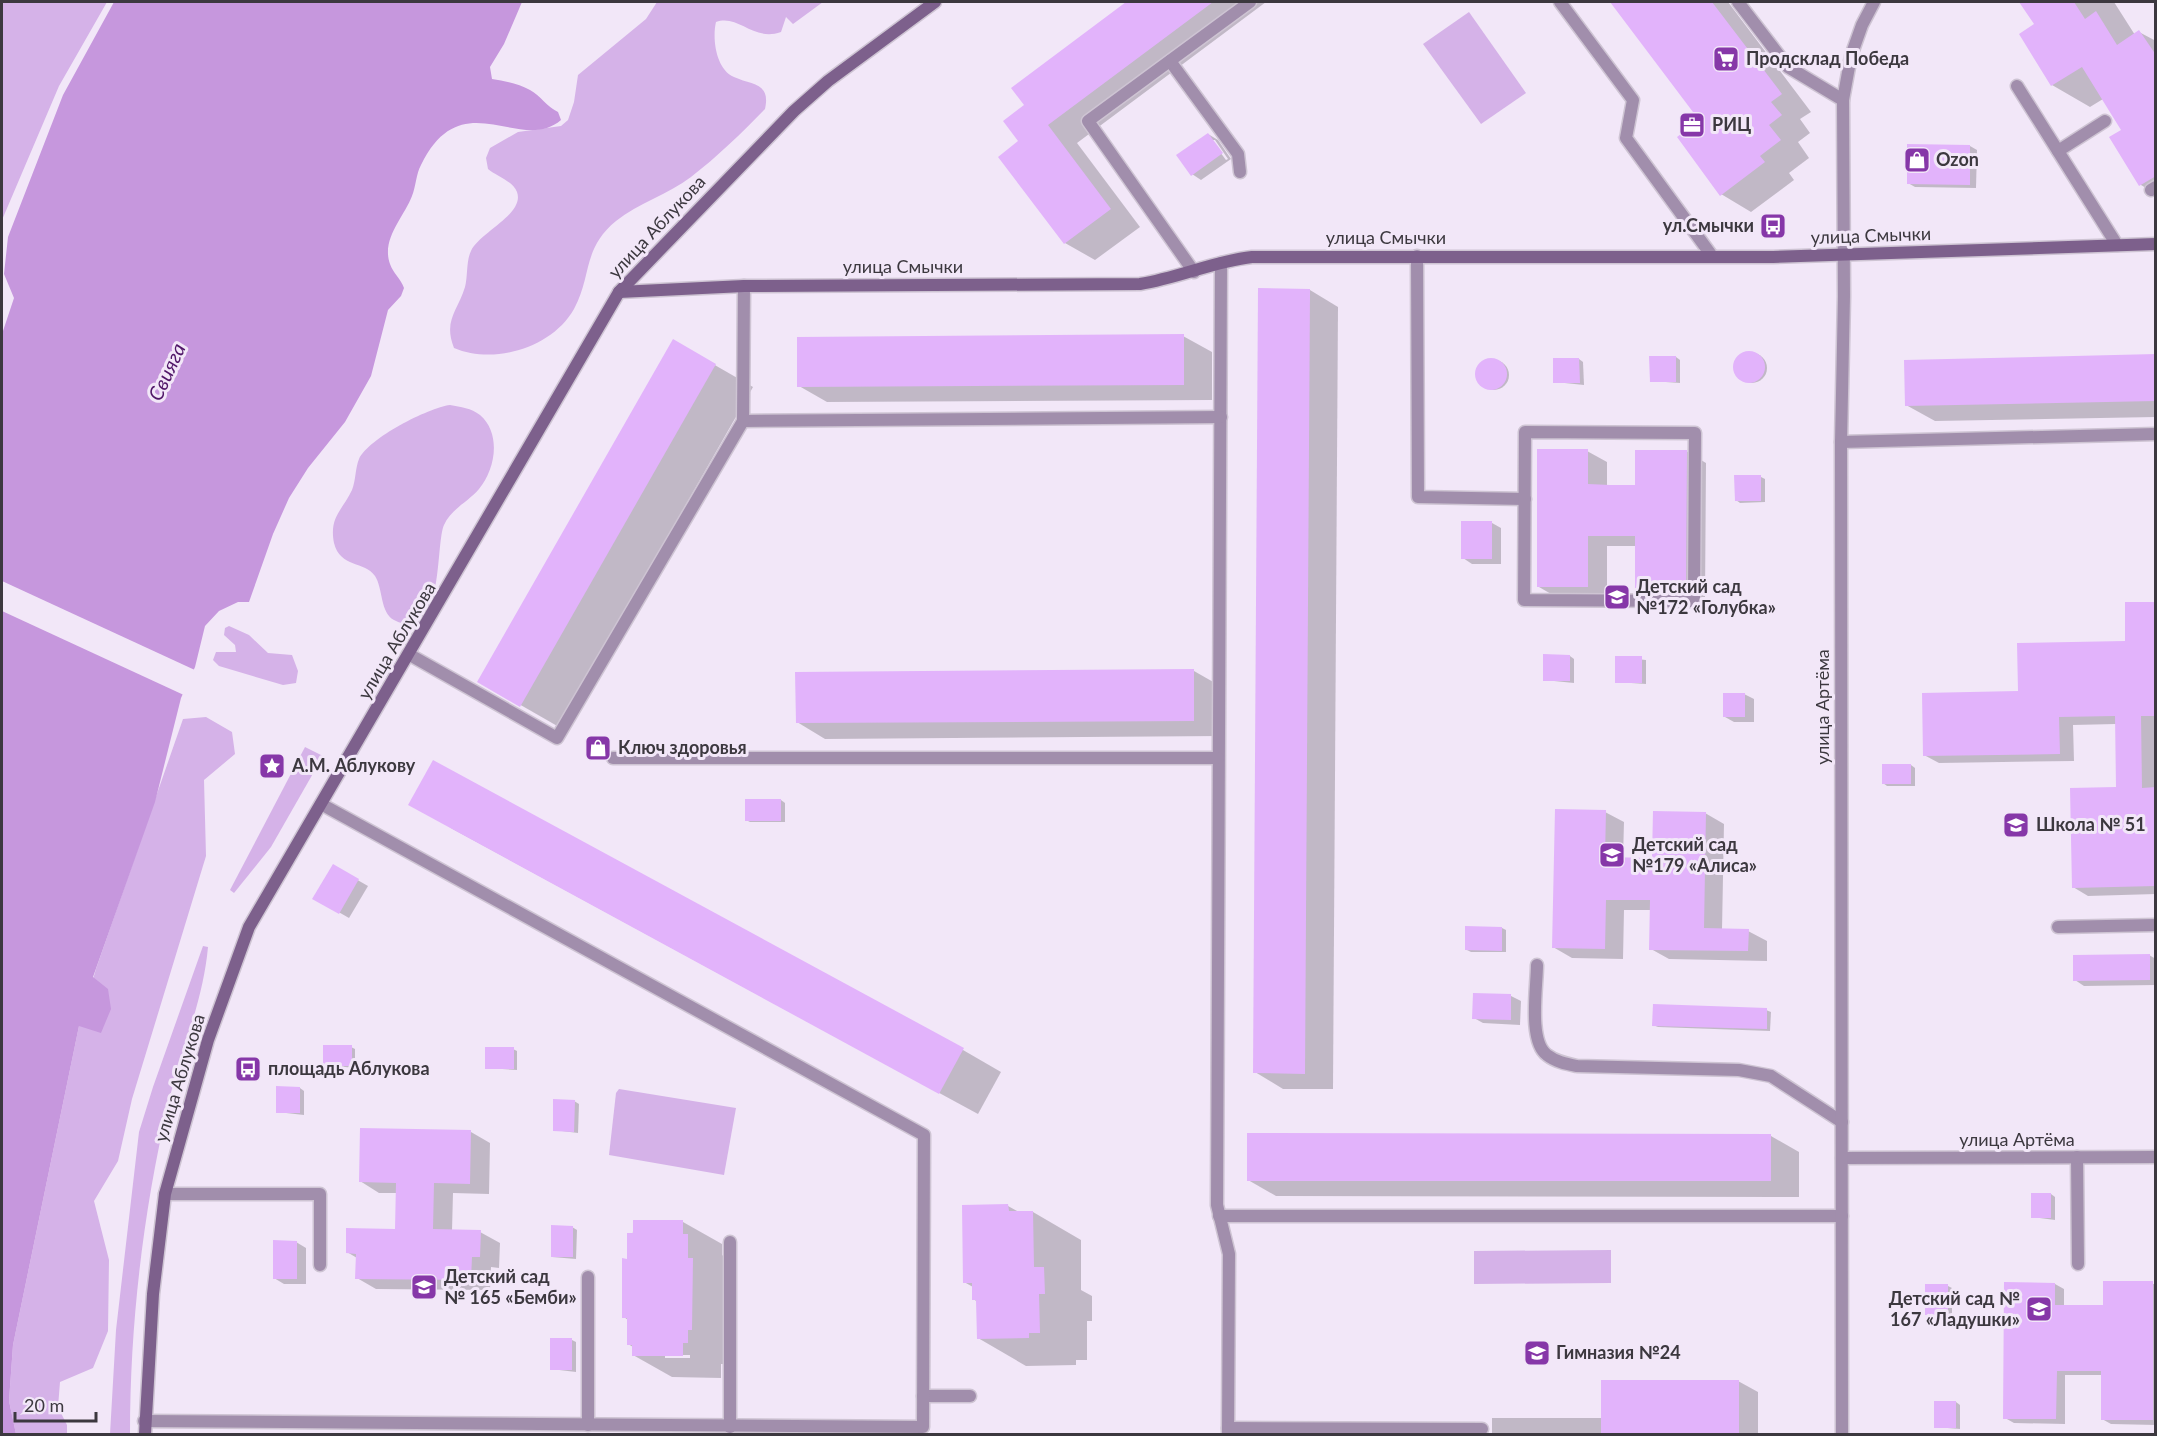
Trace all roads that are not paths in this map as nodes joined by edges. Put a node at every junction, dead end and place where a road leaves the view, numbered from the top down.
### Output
1 (935, 2) edge
2 (1250, 2) edge
3 (1560, 2) edge
4 (1738, 2) edge
5 (1874, 2) edge
6 (1170, 61) junction
7 (2017, 86) dead end
8 (1843, 100) junction
9 (2105, 121) dead end
10 (2058, 151) junction
11 (1240, 172) dead end
12 (2156, 244) edge
13 (2117, 245) junction
14 (1844, 255) junction
15 (1417, 256) junction
16 (1712, 256) junction
17 (1221, 263) junction
18 (1194, 272) junction
19 (744, 286) junction
20 (620, 292) junction
21 (1221, 417) junction
22 (743, 421) junction
23 (2156, 434) edge
24 (1841, 442) junction
25 (1525, 499) junction
26 (410, 655) junction
27 (613, 758) dead end
28 (1218, 758) junction
29 (321, 804) junction
30 (2156, 925) edge
31 (2058, 927) dead end
32 (1537, 965) dead end
33 (1842, 1122) junction
34 (2077, 1157) junction
35 (2156, 1157) edge
36 (1842, 1158) junction
37 (165, 1194) junction
38 (1219, 1216) junction
39 (1842, 1216) junction
40 (730, 1242) dead end
41 (2078, 1264) dead end
42 (320, 1265) dead end
43 (588, 1277) dead end
44 (923, 1396) junction
45 (970, 1396) dead end
46 (144, 1421) junction
47 (588, 1425) junction
48 (730, 1427) junction
49 (393, 1429) edge
50 (1482, 1429) dead end
51 (1228, 1431) edge
52 (1374, 1432) edge
53 (145, 1434) edge
54 (1842, 1434) edge

1 - 20 street, улица Аблукова
2 - 6 street
3 - 16 street
4 - 8 street
5 - 8 street, улица Артёма
6 - 11 street
6 - 18 street
7 - 10 street
8 - 14 street, улица Артёма
9 - 10 street
10 - 13 street
12 - 13 street, улица Смычки
13 - 14 street, улица Смычки
14 - 16 street, улица Смычки
14 - 24 street, улица Артёма
15 - 16 street, улица Смычки
15 - 17 street, улица Смычки
15 - 25 street
17 - 18 street, улица Смычки
17 - 21 street
18 - 19 street, улица Смычки
19 - 20 street, улица Смычки
19 - 22 street
20 - 26 street, улица Аблукова
21 - 22 street
21 - 28 street
22 - 26 street
23 - 24 street
24 - 33 street, улица Артёма
25 - 25 street
26 - 29 street, улица Аблукова
27 - 28 street
28 - 38 street
29 - 37 street, улица Аблукова
29 - 44 street
30 - 31 street
32 - 33 street
33 - 36 street, улица Артёма
34 - 35 street, улица Артёма
34 - 36 street, улица Артёма
34 - 41 street
36 - 39 street, улица Артёма
37 - 42 street
37 - 46 street, улица Аблукова
38 - 39 street
38 - 51 street
39 - 54 street, улица Артёма
40 - 48 street
43 - 47 street
44 - 45 street
44 - 48 street
46 - 49 street
46 - 53 street, улица Аблукова
47 - 48 street
47 - 49 street
50 - 52 street
51 - 52 street

